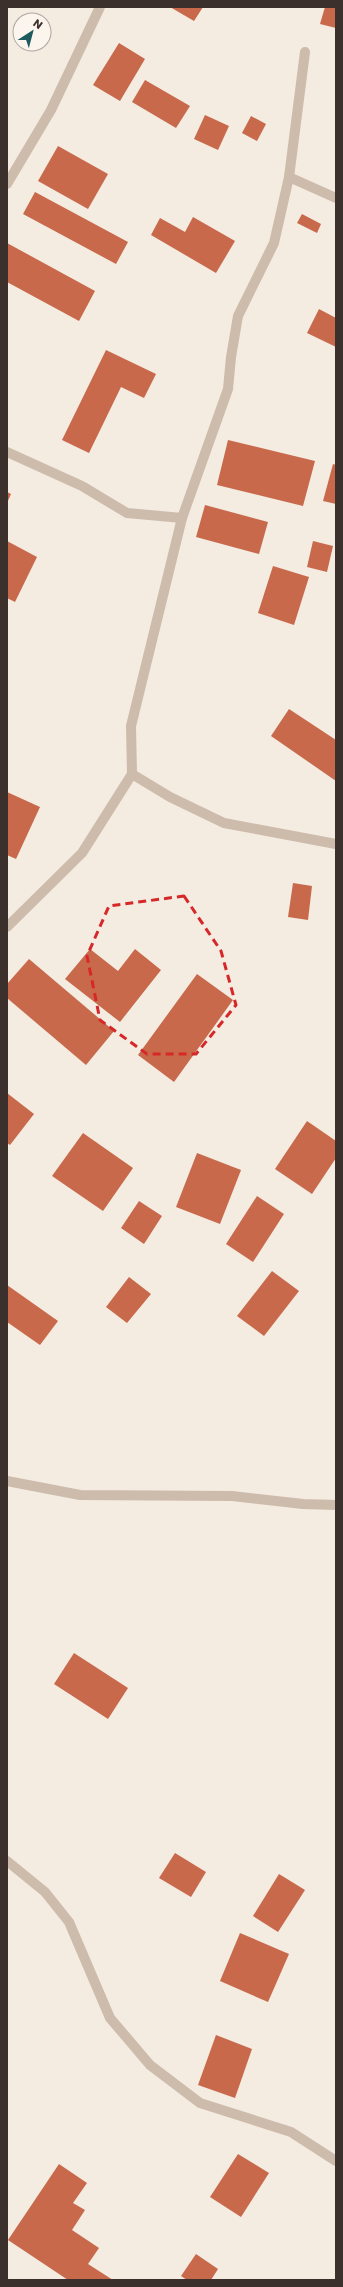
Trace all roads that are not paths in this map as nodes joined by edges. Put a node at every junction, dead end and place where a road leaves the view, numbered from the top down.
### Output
1 (100, 7) edge
2 (305, 52) dead end
3 (289, 176) junction
4 (7, 184) edge
5 (336, 198) edge
6 (7, 452) edge
7 (182, 518) junction
8 (132, 774) junction
9 (336, 844) edge
10 (7, 927) edge
11 (7, 1481) edge
12 (336, 1505) edge
13 (7, 1861) edge
14 (336, 2160) edge

1 - 4 street
2 - 3 street
3 - 5 street
3 - 7 street
6 - 7 street
7 - 8 street
8 - 9 street
8 - 10 street
11 - 12 street
13 - 14 street

